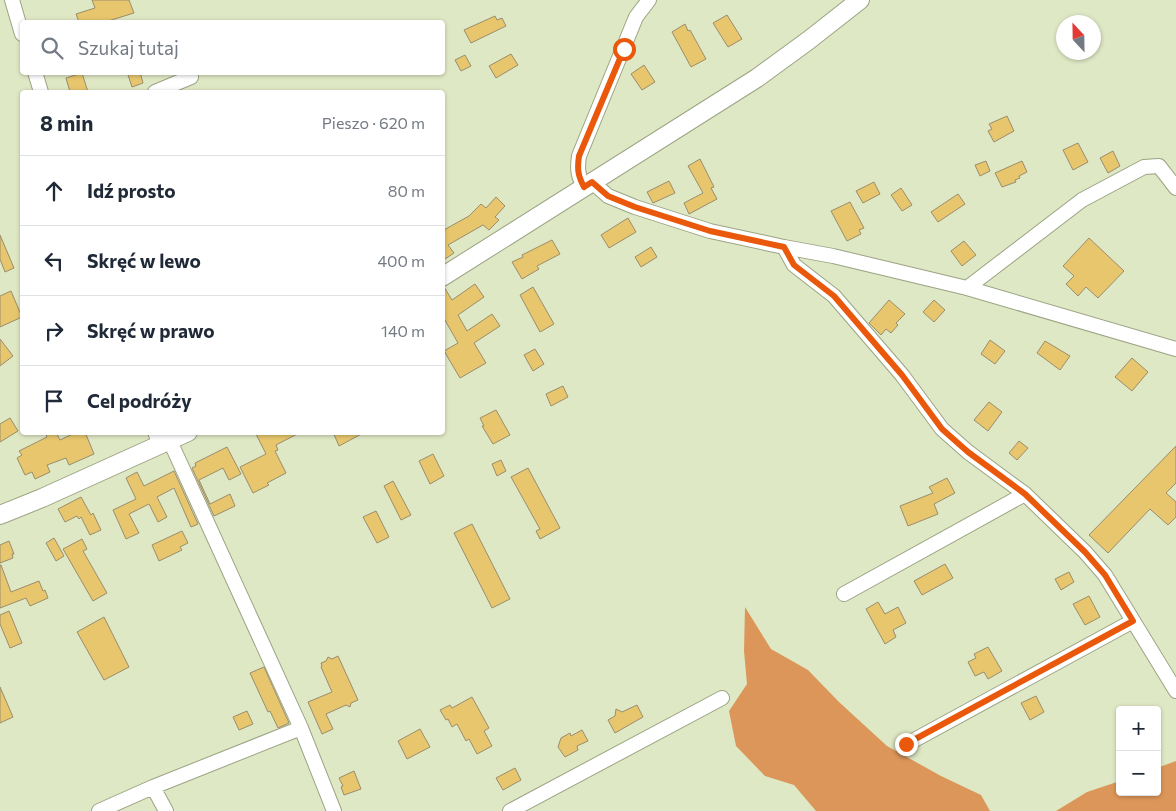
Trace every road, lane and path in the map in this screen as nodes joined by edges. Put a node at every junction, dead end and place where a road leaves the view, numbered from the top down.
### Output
1 (12, 0) edge
2 (649, 0) edge
3 (860, 0) edge
4 (20, 27) edge
5 (36, 75) edge
6 (190, 77) dead end
7 (41, 90) edge
8 (160, 90) edge
9 (588, 185) junction
10 (1176, 188) edge
11 (784, 247) junction
12 (445, 275) edge
13 (967, 288) junction
14 (1176, 349) edge
15 (178, 435) edge
16 (161, 440) edge
17 (1025, 494) junction
18 (0, 515) edge
19 (844, 594) dead end
20 (1133, 621) junction
21 (1176, 691) edge
22 (722, 698) dead end
23 (301, 728) junction
24 (906, 744) dead end
25 (154, 787) junction
26 (99, 811) edge
27 (166, 811) edge
28 (334, 811) edge
29 (510, 811) edge

1 - 4 street
2 - 9 street
3 - 9 street
5 - 7 street
6 - 8 street
9 - 11 street
9 - 12 street
10 - 13 street
11 - 13 street
11 - 17 street
13 - 14 street
15 - 16 street
16 - 18 street
16 - 23 street
17 - 19 street
17 - 20 street
20 - 21 street
20 - 24 street
22 - 29 street
23 - 25 street
23 - 28 street
25 - 26 street
25 - 27 street

